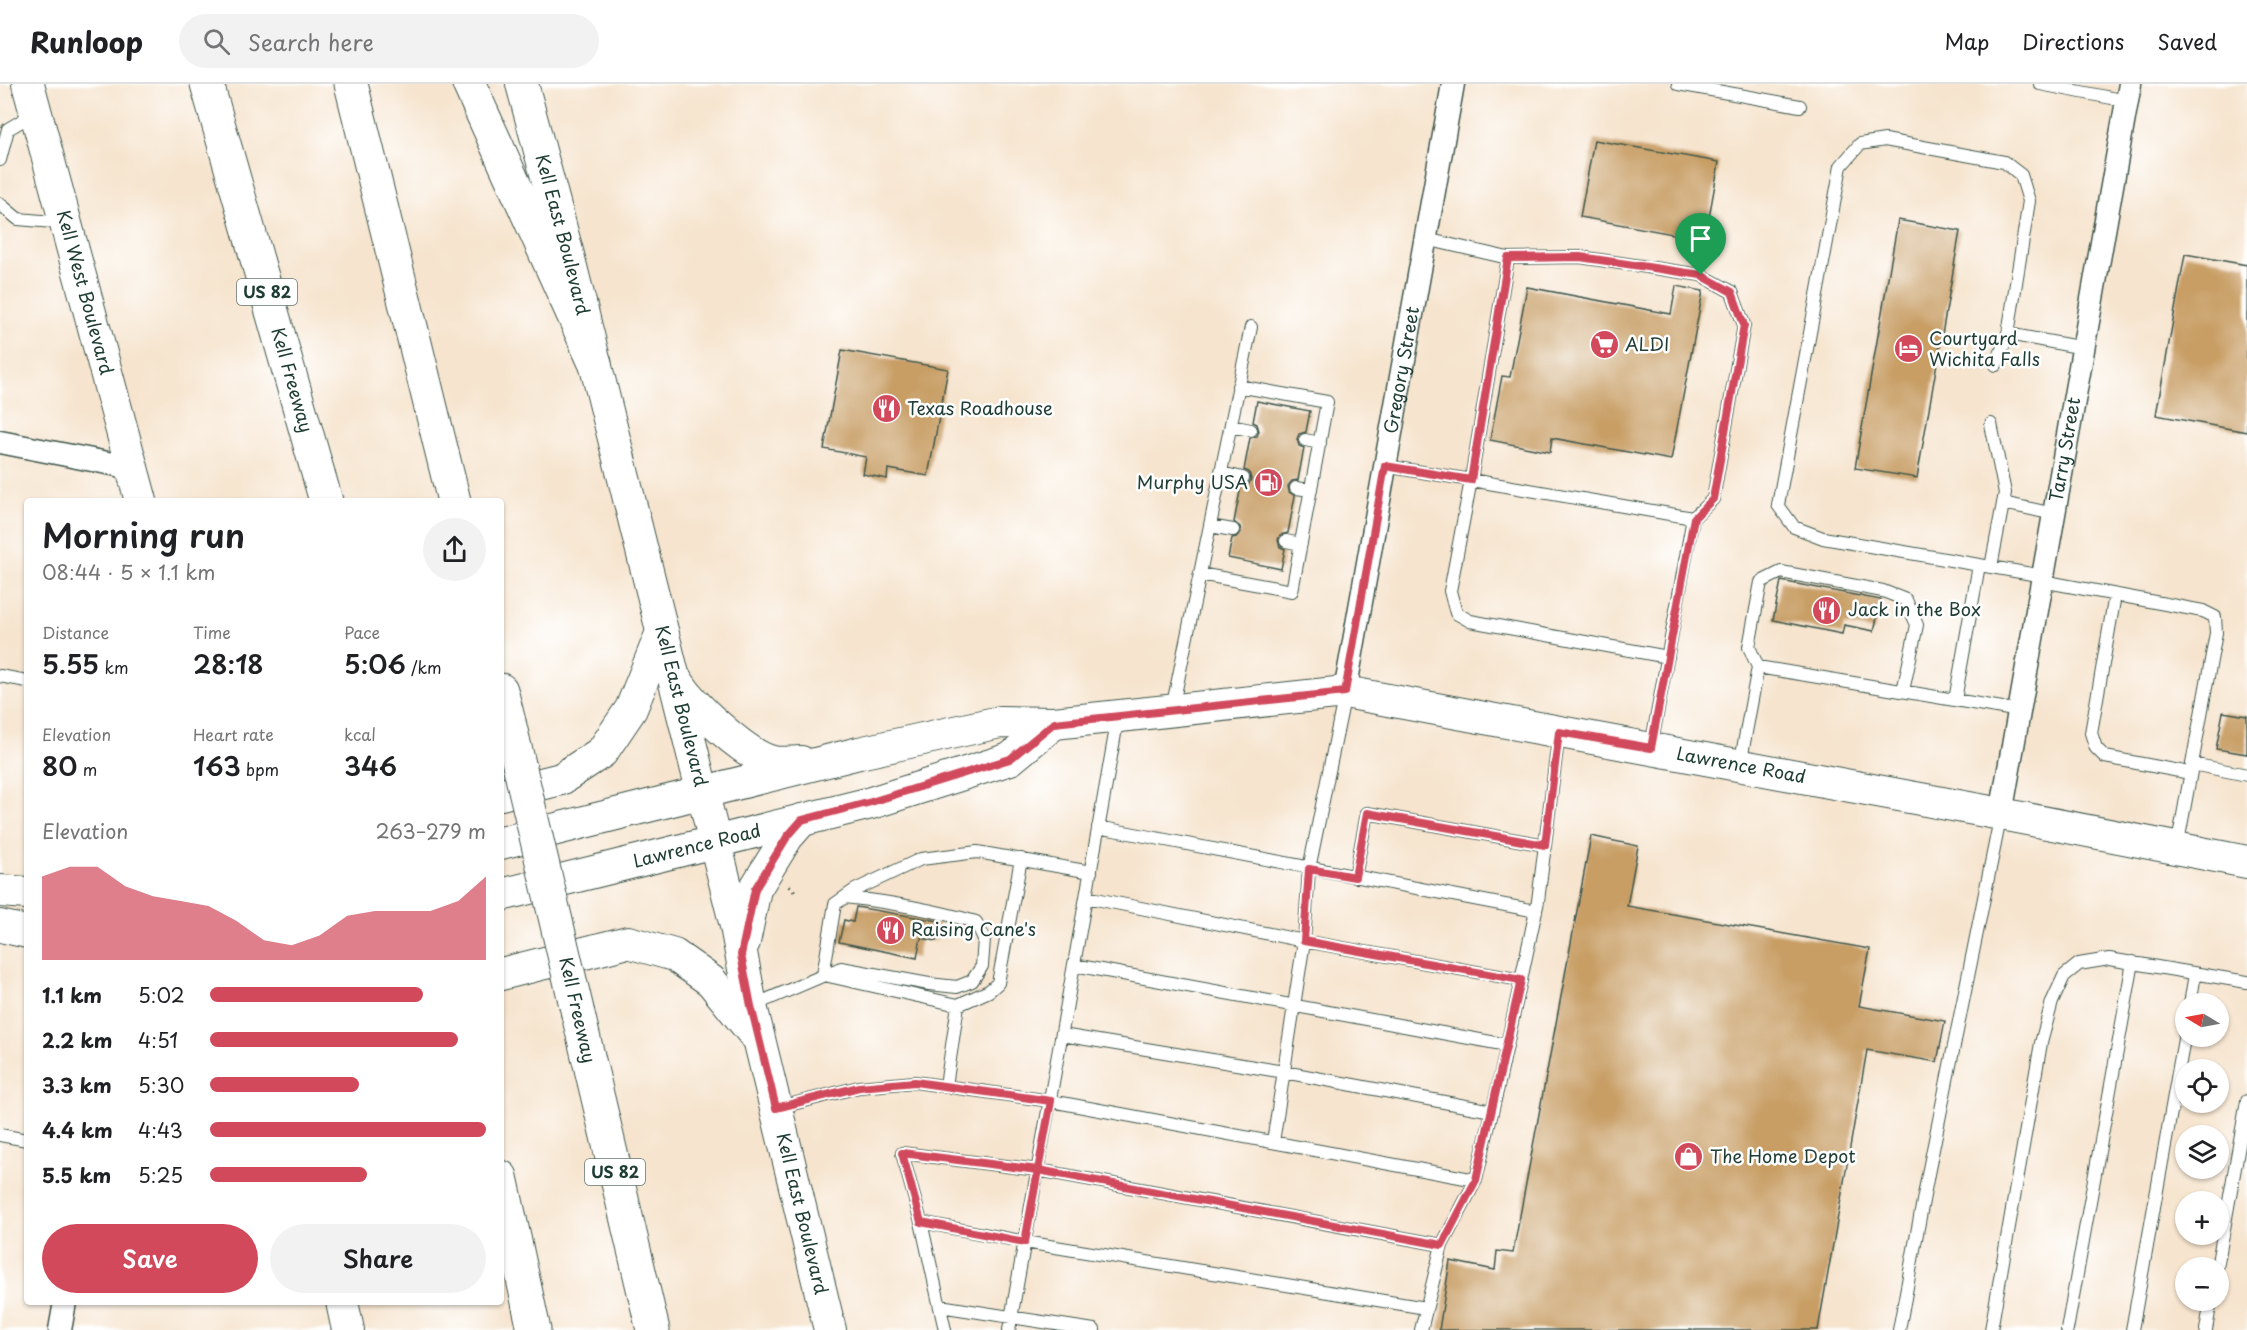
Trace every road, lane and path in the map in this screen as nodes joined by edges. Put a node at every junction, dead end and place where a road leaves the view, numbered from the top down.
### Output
1 (207, 84) edge
2 (351, 84) edge
3 (469, 84) edge
4 (522, 84) edge
5 (1453, 84) edge
6 (1678, 84) edge
7 (2040, 84) edge
8 (2060, 86) edge
9 (2129, 92) edge
10 (32, 98) edge
11 (1800, 106) dead end
12 (0, 160) edge
13 (0, 204) edge
14 (66, 223) junction
15 (1426, 239) junction
16 (1508, 258) junction
17 (1251, 327) dead end
18 (2008, 334) junction
19 (2084, 348) junction
20 (595, 363) junction
21 (1996, 365) dead end
22 (1238, 386) junction
23 (1991, 424) dead end
24 (1231, 426) junction
25 (1251, 430) dead end
26 (1305, 440) dead end
27 (0, 442) edge
28 (1320, 443) junction
29 (1385, 466) junction
30 (133, 468) junction
31 (1221, 473) junction
32 (1242, 478) dead end
33 (1471, 480) junction
34 (1296, 488) dead end
35 (1311, 490) junction
36 (140, 498) edge
37 (325, 498) edge
38 (453, 498) edge
39 (2003, 503) junction
40 (2054, 514) junction
41 (1694, 518) junction
42 (1210, 526) junction
43 (1233, 530) dead end
44 (1286, 541) dead end
45 (1301, 544) junction
46 (1985, 566) junction
47 (1200, 574) junction
48 (2043, 578) junction
49 (2115, 595) junction
50 (662, 632) junction
51 (1668, 657) junction
52 (1758, 667) junction
53 (673, 674) junction
54 (0, 676) edge
55 (24, 680) edge
56 (1345, 692) junction
57 (1903, 692) junction
58 (1955, 700) junction
59 (504, 702) edge
60 (1171, 710) junction
61 (2019, 711) junction
62 (1118, 716) junction
63 (1054, 723) junction
64 (1559, 732) junction
65 (1651, 748) junction
66 (826, 762) junction
67 (1740, 765) junction
68 (2191, 768) junction
69 (2247, 775) edge
70 (702, 792) junction
71 (504, 793) edge
72 (2001, 814) junction
73 (802, 820) junction
74 (1098, 827) junction
75 (504, 842) edge
76 (714, 842) junction
77 (1545, 845) junction
78 (2177, 848) junction
79 (1021, 859) junction
80 (2247, 862) edge
81 (1309, 869) junction
82 (1091, 872) junction
83 (1355, 877) junction
84 (0, 891) edge
85 (24, 893) edge
86 (504, 894) edge
87 (845, 897) junction
88 (1086, 897) junction
89 (1536, 911) junction
90 (0, 926) edge
91 (24, 931) edge
92 (1304, 941) junction
93 (741, 955) junction
94 (2133, 962) junction
95 (1074, 965) junction
96 (504, 973) edge
97 (2195, 974) junction
98 (822, 975) junction
99 (1521, 980) junction
100 (2247, 982) edge
101 (2192, 993) edge
102 (958, 1005) junction
103 (751, 1006) junction
104 (1294, 1006) junction
105 (1062, 1035) junction
106 (760, 1042) junction
107 (1507, 1045) junction
108 (2183, 1047) edge
109 (1284, 1072) junction
110 (946, 1086) junction
111 (1051, 1101) junction
112 (2247, 1101) edge
113 (776, 1108) junction
114 (1492, 1111) junction
115 (0, 1135) edge
116 (24, 1139) edge
117 (1273, 1142) junction
118 (1038, 1170) junction
119 (1476, 1180) junction
120 (504, 1191) edge
121 (921, 1222) junction
122 (1025, 1242) junction
123 (1442, 1245) junction
124 (2219, 1257) edge
125 (64, 1305) edge
126 (343, 1305) edge
127 (940, 1306) junction
128 (1426, 1308) junction
129 (2209, 1311) edge
130 (1010, 1324) edge
131 (60, 1330) edge
132 (348, 1330) edge
133 (534, 1330) edge
134 (653, 1330) edge
135 (830, 1330) edge
136 (945, 1330) edge
137 (1094, 1330) edge
138 (1421, 1330) edge
139 (1899, 1330) edge
140 (1991, 1330) edge
141 (2067, 1330) edge
142 (2132, 1330) edge
143 (2206, 1330) edge

1 - 37 highway, Kell Freeway / US 82
2 - 38 highway
3 - 20 highway
4 - 20 main road, Kell East Boulevard
5 - 15 street, Gregory Street
6 - 11 lane
7 - 8 lane
8 - 9 lane
9 - 19 street, Tarry Street
10 - 12 lane
10 - 14 main road, Kell West Boulevard
13 - 14 lane
14 - 30 main road, Kell West Boulevard
15 - 16 lane
15 - 29 street, Gregory Street
16 - 33 lane
16 - 41 lane
17 - 22 lane
18 - 19 lane
18 - 21 lane
18 - 46 lane
19 - 40 street, Tarry Street
20 - 50 main road, Kell East Boulevard
22 - 24 lane
22 - 28 lane
23 - 39 lane
24 - 25 lane
24 - 31 lane
26 - 28 lane
27 - 30 street
28 - 35 lane
29 - 33 lane
29 - 56 street, Gregory Street
30 - 36 main road, Kell West Boulevard
31 - 32 lane
31 - 42 lane
33 - 41 lane
33 - 51 lane
34 - 35 lane
35 - 45 lane
39 - 40 lane
39 - 46 lane
40 - 48 street, Tarry Street
41 - 51 lane
42 - 43 lane
42 - 47 lane
44 - 45 lane
45 - 47 lane
46 - 48 lane
46 - 58 lane
47 - 60 lane
48 - 49 lane
48 - 61 street, Tarry Street
49 - 68 lane
49 - 68 lane
50 - 53 main road, Kell East Boulevard
50 - 71 main road
51 - 65 lane
52 - 57 lane
52 - 57 lane
52 - 67 lane
53 - 66 main road
53 - 70 main road, Kell East Boulevard
54 - 55 lane
56 - 60 main road, Lawrence Road
56 - 64 main road, Lawrence Road
56 - 81 lane
57 - 58 lane
58 - 61 lane
59 - 134 highway, Kell Freeway / US 82, bridge
60 - 62 main road, Lawrence Road
61 - 72 street, Tarry Street
62 - 63 main road, Lawrence Road
62 - 74 lane
63 - 66 main road, Lawrence Road
63 - 73 main road, Lawrence Road
64 - 65 main road, Lawrence Road
64 - 77 lane
65 - 67 main road, Lawrence Road
66 - 70 main road, Lawrence Road
67 - 72 main road, Lawrence Road
68 - 69 lane
68 - 78 lane
70 - 75 main road, Lawrence Road
70 - 76 main road, Kell East Boulevard
72 - 78 main road, Lawrence Road
72 - 139 lane
73 - 76 main road, Lawrence Road
73 - 93 main road
74 - 81 lane
74 - 82 lane
76 - 86 main road, Lawrence Road
76 - 93 main road, Kell East Boulevard
77 - 83 lane
77 - 89 lane
78 - 80 main road, Lawrence Road
79 - 82 lane
79 - 87 lane
79 - 102 lane
81 - 83 lane
81 - 92 lane
82 - 88 lane
83 - 89 lane
84 - 85 main road
87 - 98 lane
87 - 98 lane
88 - 92 lane
88 - 95 lane
89 - 99 lane
90 - 91 main road
92 - 99 lane
92 - 104 lane
93 - 103 main road, Kell East Boulevard
94 - 97 lane
94 - 140 lane
94 - 141 lane
95 - 104 lane
95 - 105 lane
96 - 106 main road
97 - 100 lane
97 - 101 lane
98 - 102 lane
98 - 103 lane
99 - 107 lane
102 - 110 lane
103 - 106 main road, Kell East Boulevard
104 - 107 lane
104 - 109 lane
105 - 109 lane
105 - 111 lane
106 - 113 main road, Kell East Boulevard
107 - 114 lane
108 - 142 lane
109 - 114 lane
109 - 117 lane
110 - 111 lane
110 - 113 lane
111 - 117 lane
111 - 118 lane
112 - 124 lane
113 - 135 main road, Kell East Boulevard
114 - 119 lane
115 - 116 lane
117 - 119 lane
118 - 121 lane
118 - 122 lane
118 - 123 lane
119 - 123 lane
120 - 133 highway
121 - 122 lane
121 - 127 lane
122 - 128 lane
122 - 130 lane
123 - 128 lane
125 - 131 street
126 - 132 main road
127 - 130 lane
127 - 136 lane
128 - 138 lane
129 - 143 lane
130 - 137 lane

